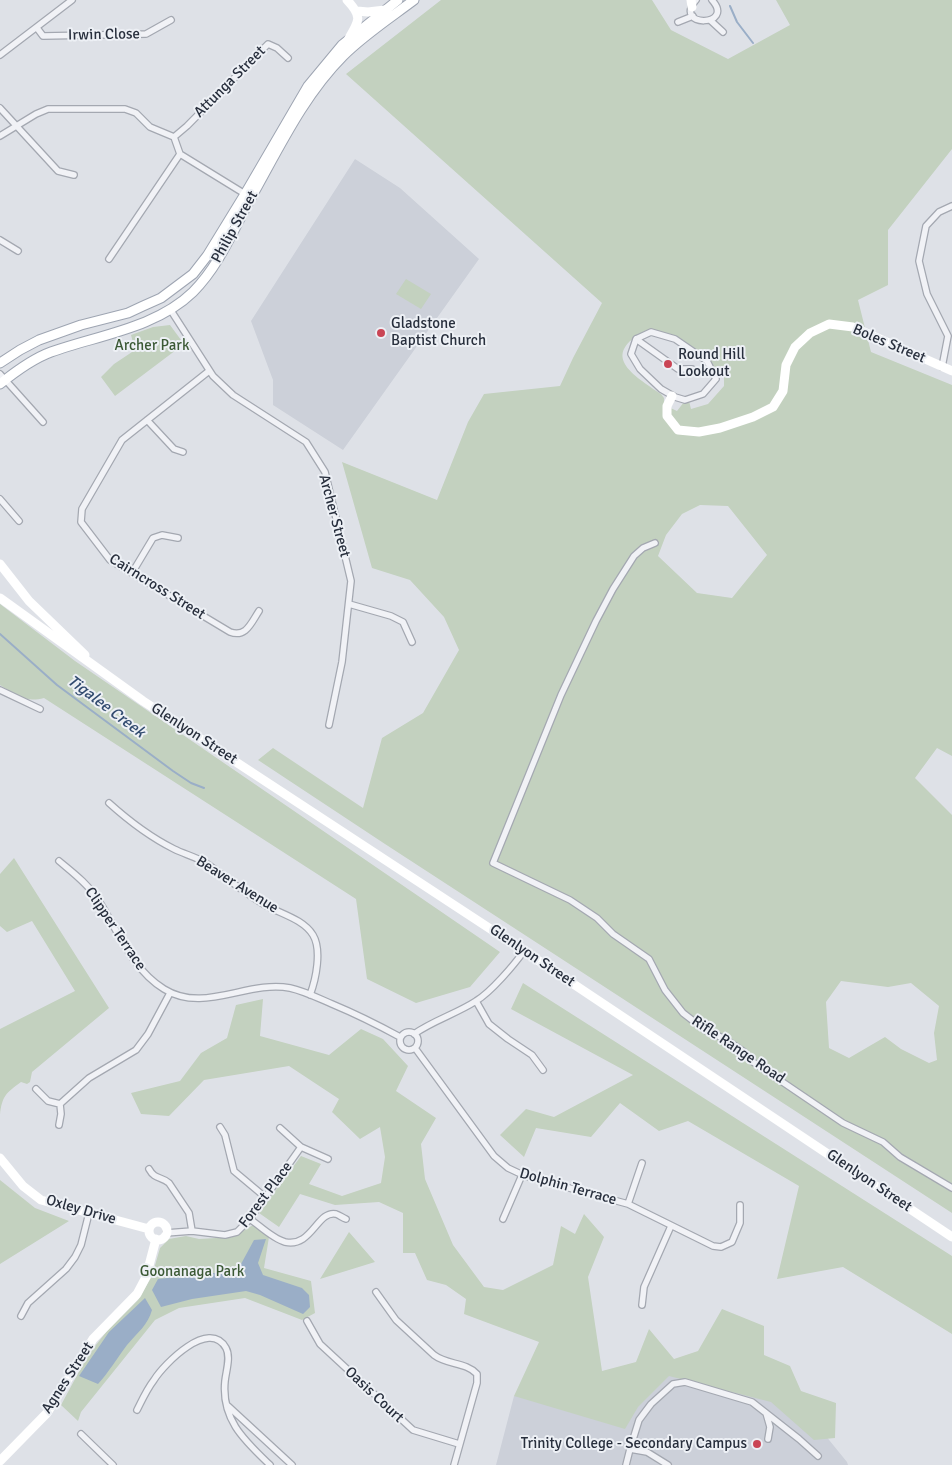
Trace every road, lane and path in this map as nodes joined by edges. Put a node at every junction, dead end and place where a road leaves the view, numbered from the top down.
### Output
1 (72, 0) edge
2 (347, 0) edge
3 (398, 0) edge
4 (414, 0) edge
5 (715, 1) edge
6 (693, 6) edge
7 (385, 10) junction
8 (357, 11) junction
9 (172, 20) dead end
10 (710, 20) junction
11 (678, 22) dead end
12 (36, 28) junction
13 (723, 32) dead end
14 (349, 38) junction
15 (0, 55) edge
16 (288, 58) dead end
17 (0, 108) edge
18 (17, 126) junction
19 (0, 136) edge
20 (174, 137) junction
21 (180, 154) junction
22 (74, 175) dead end
23 (245, 194) junction
24 (952, 206) edge
25 (0, 240) edge
26 (18, 251) dead end
27 (109, 259) dead end
28 (156, 300) junction
29 (170, 309) junction
30 (636, 339) junction
31 (0, 363) edge
32 (942, 367) junction
33 (692, 369) dead end
34 (209, 371) junction
35 (952, 371) edge
36 (2, 379) edge
37 (672, 396) junction
38 (147, 420) junction
39 (43, 422) dead end
40 (183, 452) dead end
41 (0, 499) edge
42 (19, 521) dead end
43 (178, 538) dead end
44 (655, 543) dead end
45 (0, 564) edge
46 (132, 573) junction
47 (0, 598) edge
48 (349, 604) junction
49 (258, 611) dead end
50 (412, 642) dead end
51 (110, 678) junction
52 (0, 690) edge
53 (40, 709) dead end
54 (329, 726) dead end
55 (108, 803) dead end
56 (59, 860) dead end
57 (524, 950) junction
58 (170, 993) junction
59 (310, 995) junction
60 (476, 1001) junction
61 (414, 1034) junction
62 (400, 1037) junction
63 (415, 1048) junction
64 (542, 1070) dead end
65 (36, 1090) dead end
66 (60, 1104) junction
67 (59, 1125) dead end
68 (220, 1127) dead end
69 (280, 1128) dead end
70 (301, 1147) junction
71 (0, 1158) edge
72 (328, 1159) dead end
73 (642, 1163) dead end
74 (149, 1170) dead end
75 (522, 1175) junction
76 (952, 1188) edge
77 (265, 1197) junction
78 (628, 1204) junction
79 (740, 1205) dead end
80 (90, 1213) junction
81 (250, 1219) junction
82 (503, 1219) dead end
83 (346, 1220) dead end
84 (671, 1226) junction
85 (149, 1229) junction
86 (192, 1231) junction
87 (166, 1233) junction
88 (952, 1237) edge
89 (156, 1239) junction
90 (376, 1292) dead end
91 (642, 1305) dead end
92 (21, 1316) dead end
93 (307, 1321) dead end
94 (226, 1405) junction
95 (137, 1410) dead end
96 (766, 1413) junction
97 (80, 1434) dead end
98 (768, 1439) dead end
99 (459, 1444) junction
100 (630, 1449) junction
101 (818, 1456) dead end
102 (0, 1461) edge
103 (113, 1465) edge
104 (270, 1465) edge
105 (292, 1465) edge
106 (454, 1465) edge
107 (626, 1465) edge
108 (668, 1465) edge

1 - 12 street
2 - 8 main road
3 - 7 main road, Philip Street
4 - 29 main road, Philip Street
5 - 10 street
6 - 10 street
6 - 11 street
7 - 8 main road
7 - 14 main road, Philip Street
8 - 14 main road
9 - 12 street, Irwin Close
10 - 13 street
12 - 15 street
14 - 23 main road, Philip Street
16 - 20 street, Attunga Street
17 - 18 street
18 - 19 street
18 - 20 street
18 - 22 street
20 - 21 street
21 - 23 street
21 - 27 street
23 - 28 main road, Philip Street
24 - 32 street
25 - 26 street
28 - 29 main road
28 - 31 main road, Philip Street
29 - 34 street, Archer Street
29 - 36 main road, Philip Street
30 - 33 street
30 - 37 street
30 - 37 street
32 - 35 main road, Boles Street
32 - 37 main road, Boles Street
34 - 38 street, Cairncross Street
34 - 48 street, Archer Street
36 - 39 street
38 - 40 street
38 - 46 street, Cairncross Street
41 - 42 street
43 - 46 street
44 - 76 street, Rifle Range Road
45 - 51 main road, Glenlyon Street
46 - 49 street, Cairncross Street
47 - 51 main road, Glenlyon Street
48 - 50 street
48 - 54 street, Archer Street
51 - 57 main road, Glenlyon Street
52 - 53 street
55 - 59 street, Beaver Avenue
56 - 58 street, Clipper Terrace
57 - 60 street
57 - 88 main road, Glenlyon Street
58 - 59 street, Clipper Terrace
58 - 66 street
59 - 62 street, Clipper Terrace
60 - 61 street
60 - 64 street
61 - 62 street
61 - 63 street
62 - 63 street
63 - 75 street, Dolphin Terrace
65 - 66 street
66 - 67 street
68 - 77 street
69 - 70 street, Forest Place
70 - 72 street, Forest Place
70 - 77 street, Forest Place
71 - 80 main road, Oxley Drive
73 - 78 street
74 - 86 street
75 - 78 street, Dolphin Terrace
75 - 82 street
77 - 81 street, Forest Place
78 - 84 street, Dolphin Terrace
79 - 84 street, Dolphin Terrace
80 - 85 main road, Oxley Drive
80 - 92 street
81 - 83 street
81 - 86 street, Forest Place
84 - 91 street
85 - 87 main road
85 - 89 main road
86 - 87 street, Forest Place
87 - 89 main road
89 - 102 main road, Agnes Street
90 - 99 street
93 - 99 street, Oasis Court
94 - 95 street
94 - 104 street
94 - 105 street
96 - 98 street
96 - 100 street
96 - 101 street
97 - 103 street
99 - 106 street
100 - 107 street
100 - 108 street

